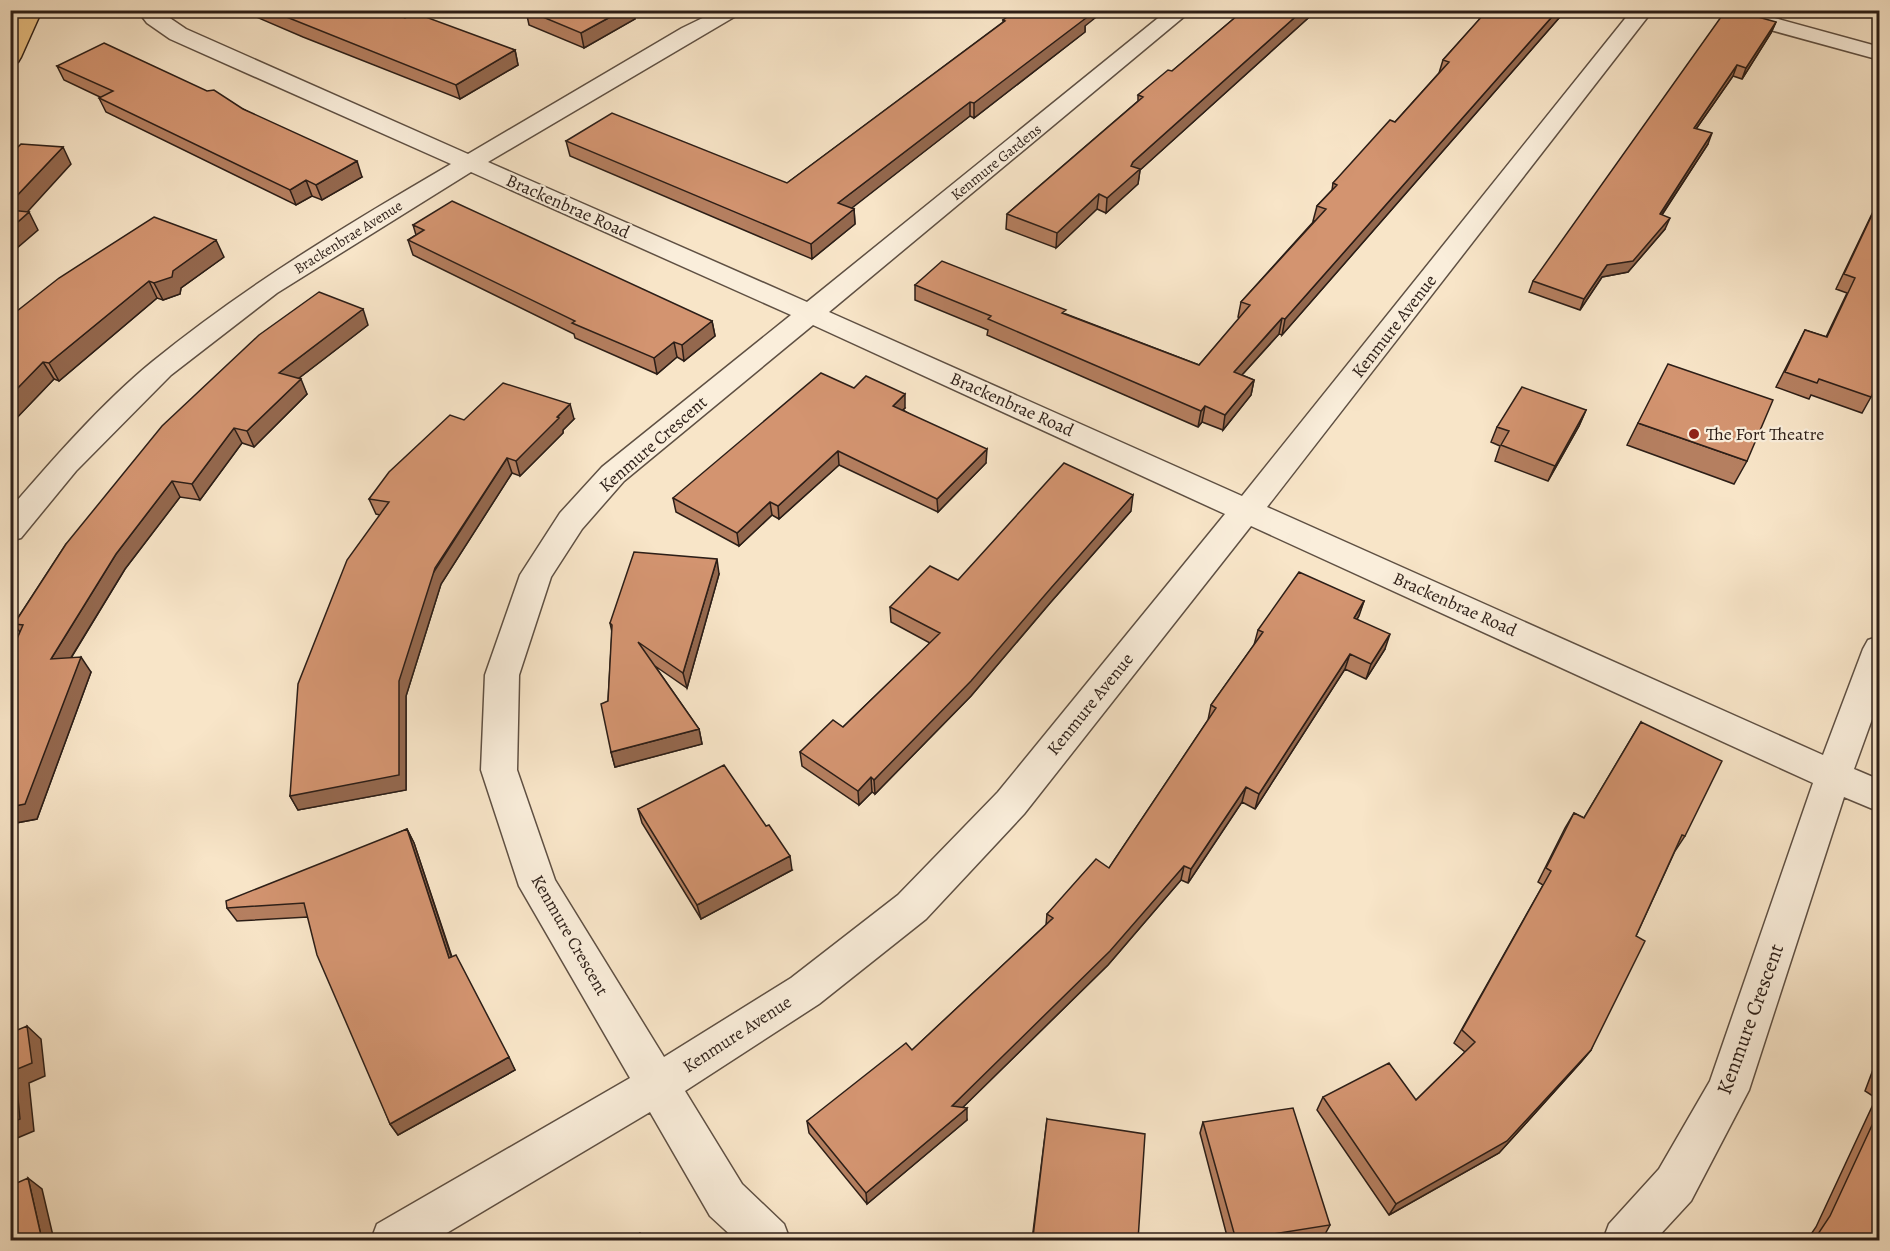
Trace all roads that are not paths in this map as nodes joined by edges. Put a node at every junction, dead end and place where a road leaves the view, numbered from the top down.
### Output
1 (33, 10) edge
2 (147, 10) edge
3 (735, 10) edge
4 (1182, 10) edge
5 (1643, 10) edge
6 (1719, 10) edge
7 (1880, 54) edge
8 (10, 57) edge
9 (471, 163) junction
10 (809, 313) junction
11 (1247, 510) junction
12 (10, 530) edge
13 (1880, 649) edge
14 (1833, 776) junction
15 (1880, 796) edge
16 (659, 1084) junction
17 (393, 1240) edge
18 (768, 1240) edge
19 (1624, 1240) edge

1 - 8 main road
2 - 9 street, Brackenbrae Road
3 - 9 street, Brackenbrae Avenue
4 - 10 street, Kenmure Gardens
5 - 11 street, Kenmure Avenue
6 - 7 street
9 - 10 street, Brackenbrae Road
9 - 12 street, Brackenbrae Avenue
10 - 11 street, Brackenbrae Road
10 - 16 street, Kenmure Crescent
11 - 14 street, Brackenbrae Road
11 - 16 street, Kenmure Avenue
13 - 14 street, Kenmure Crescent
14 - 15 street, Brackenbrae Road
14 - 19 street, Kenmure Crescent
16 - 17 street, Kenmure Avenue
16 - 18 street, Kenmure Crescent

